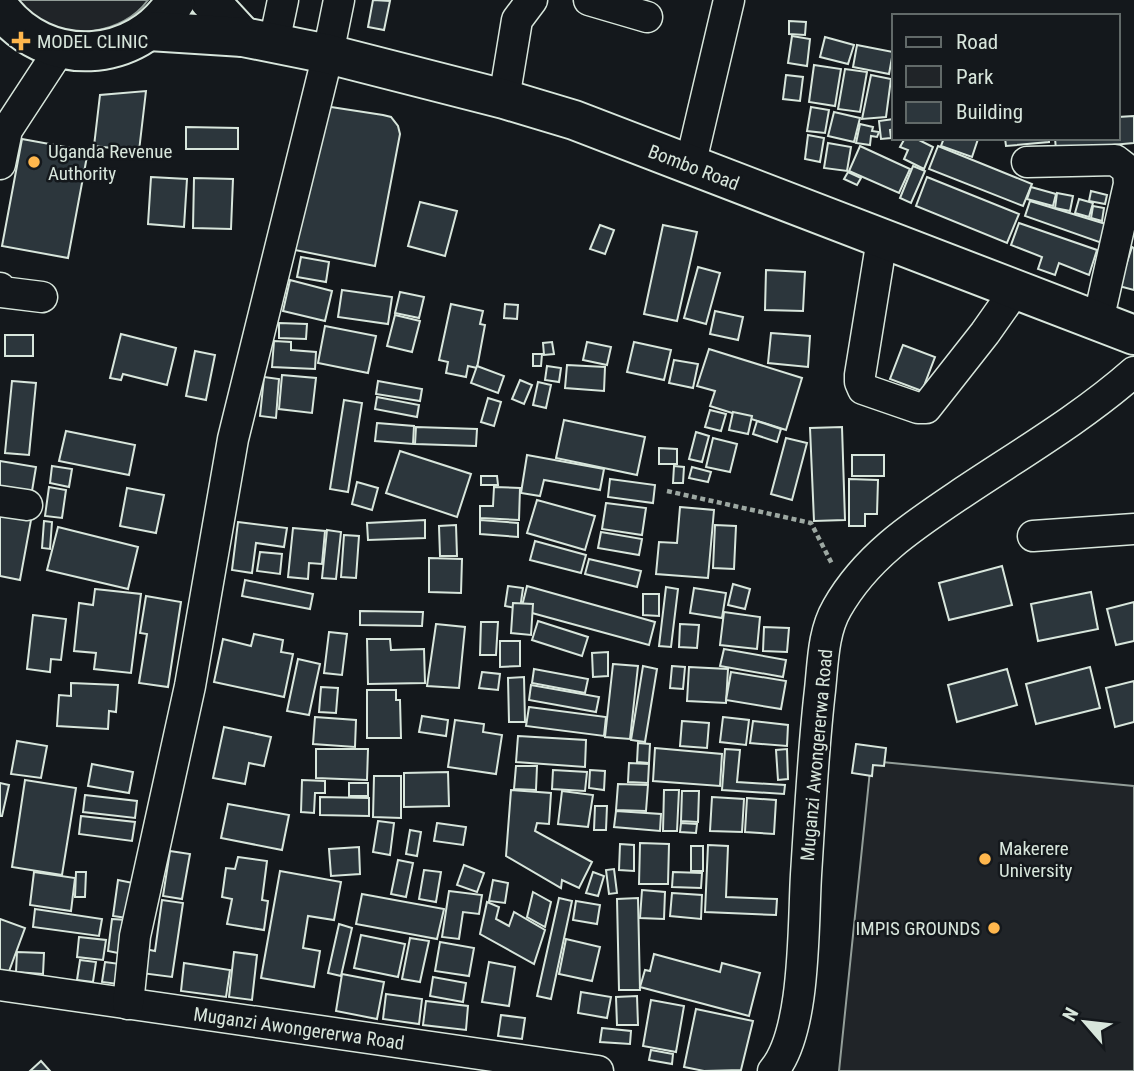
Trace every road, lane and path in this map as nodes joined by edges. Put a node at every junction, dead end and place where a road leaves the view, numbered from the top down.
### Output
1 (176, 0) edge
2 (209, 0) edge
3 (283, 0) edge
4 (339, 0) edge
5 (532, 0) edge
6 (589, 0) edge
7 (729, 0) edge
8 (0, 8) edge
9 (647, 17) dead end
10 (149, 31) junction
11 (259, 40) junction
12 (48, 45) junction
13 (0, 49) edge
14 (328, 54) junction
15 (504, 99) junction
16 (1128, 161) edge
17 (1027, 162) dead end
18 (0, 164) edge
19 (690, 166) junction
20 (882, 239) junction
21 (0, 288) edge
22 (1016, 289) junction
23 (42, 297) dead end
24 (1098, 321) junction
25 (1134, 335) edge
26 (1134, 372) edge
27 (667, 491) dead end
28 (1134, 529) edge
29 (1033, 536) dead end
30 (854, 583) junction
31 (0, 985) edge
32 (128, 1003) junction
33 (597, 1071) edge
34 (773, 1071) edge

1 - 10 main road
2 - 11 main road
3 - 11 street
4 - 14 street
5 - 15 street
6 - 9 street
7 - 19 street
8 - 12 main road
10 - 11 main road, Bombo Road
10 - 12 main road
11 - 14 main road, Bombo Road
12 - 13 main road
12 - 18 street
14 - 15 main road, Bombo Road
14 - 32 street
15 - 19 main road, Bombo Road
16 - 17 street
16 - 24 street
19 - 20 main road, Bombo Road
20 - 22 main road, Bombo Road
20 - 22 street
21 - 23 street
22 - 24 main road, Bombo Road
24 - 25 main road, Bombo Road
26 - 30 street, Muganzi Awongererwa Road
27 - 30 path
28 - 29 street
30 - 34 street, Muganzi Awongererwa Road
31 - 32 street, Muganzi Awongererwa Road
32 - 33 street, Muganzi Awongererwa Road

